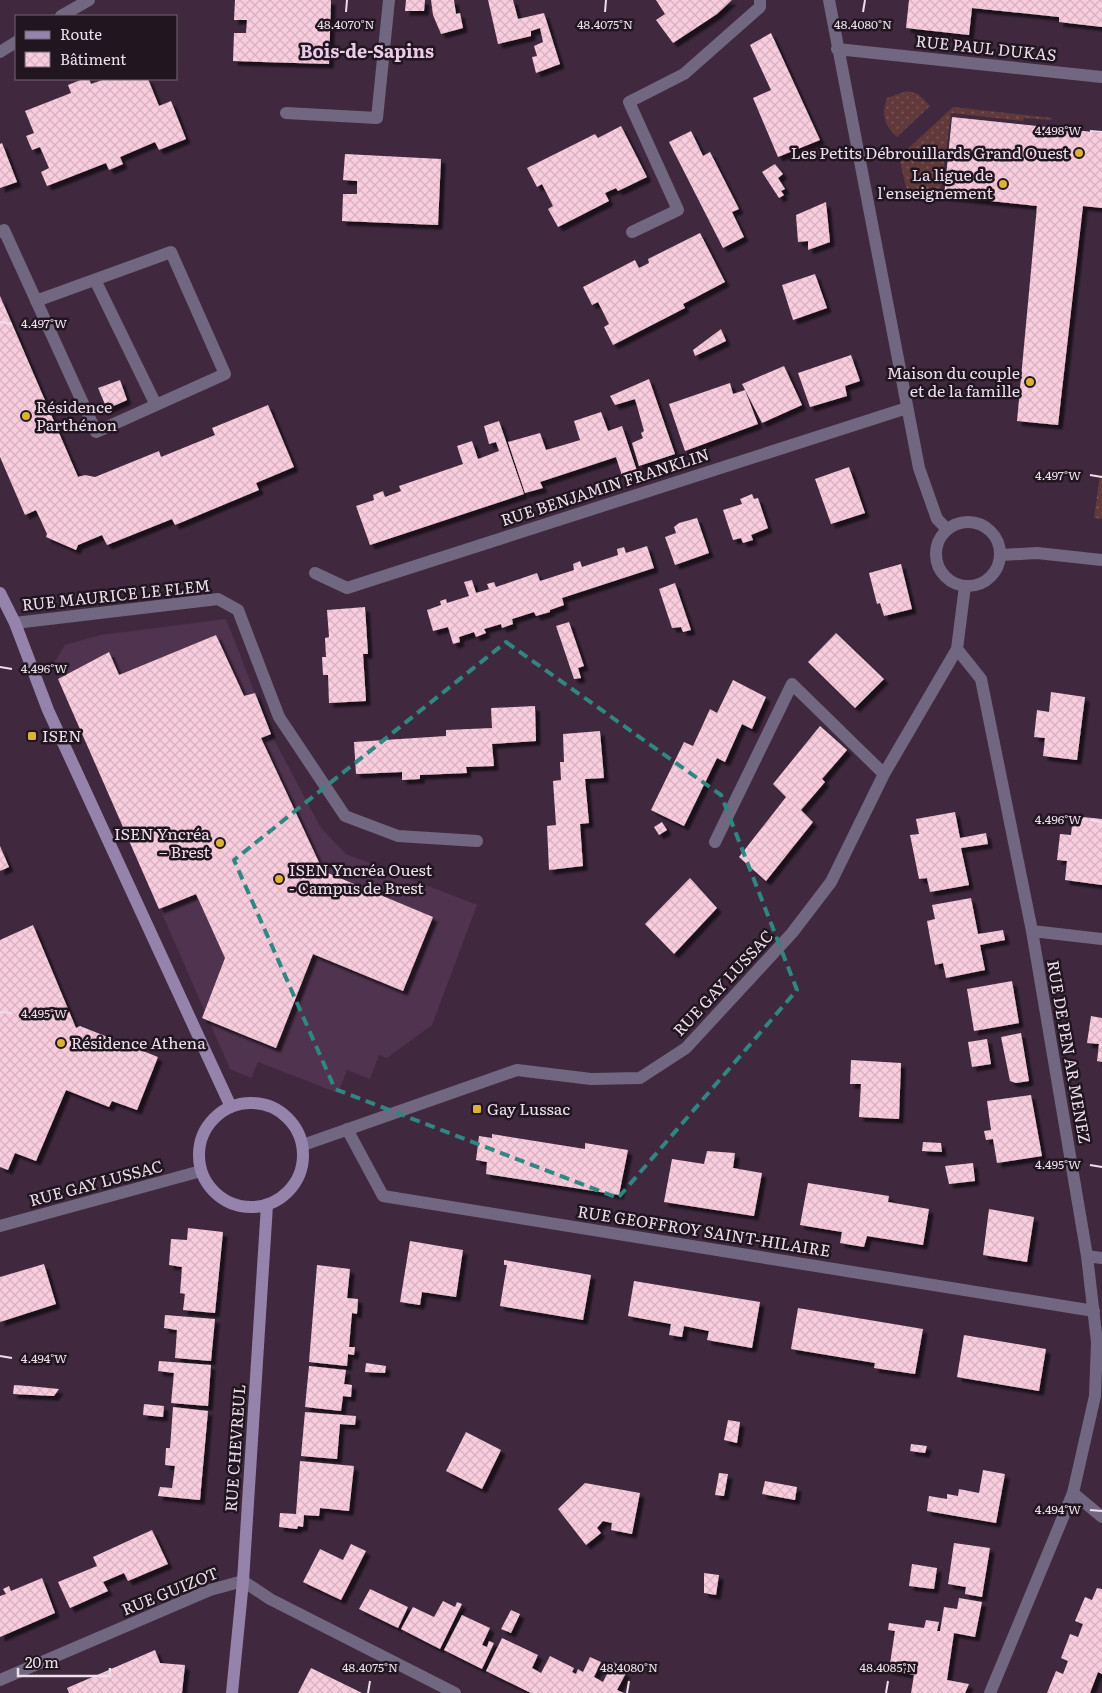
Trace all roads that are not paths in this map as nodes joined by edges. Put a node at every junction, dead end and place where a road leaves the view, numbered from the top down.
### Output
1 (89, 0) edge
2 (389, 0) edge
3 (760, 0) edge
4 (830, 0) edge
5 (63, 15) edge
6 (15, 43) edge
7 (837, 49) junction
8 (0, 52) edge
9 (1102, 77) edge
10 (286, 113) dead end
11 (0, 232) edge
12 (632, 232) dead end
13 (95, 280) junction
14 (36, 301) junction
15 (156, 405) junction
16 (907, 408) junction
17 (947, 529) junction
18 (1000, 555) junction
19 (1102, 560) edge
20 (316, 573) dead end
21 (965, 586) junction
22 (0, 593) edge
23 (15, 623) junction
24 (957, 649) junction
25 (884, 774) junction
26 (477, 841) dead end
27 (715, 842) dead end
28 (1032, 930) junction
29 (1102, 939) edge
30 (231, 1107) junction
31 (347, 1129) junction
32 (302, 1145) junction
33 (201, 1171) junction
34 (267, 1205) junction
35 (0, 1226) edge
36 (1088, 1256) junction
37 (1102, 1258) edge
38 (1094, 1311) junction
39 (1073, 1494) junction
40 (1102, 1517) edge
41 (243, 1581) junction
42 (0, 1680) edge
43 (232, 1693) edge
44 (455, 1693) edge
45 (990, 1693) edge

1 - 5 street
2 - 10 street
3 - 12 street
4 - 7 street
6 - 8 street
7 - 9 street, RUE PAUL DUKAS
7 - 16 street
11 - 14 street
13 - 14 street
13 - 15 street
13 - 15 street
14 - 15 street
16 - 17 street
16 - 20 street, RUE BENJAMIN FRANKLIN
17 - 18 street
17 - 21 street
18 - 19 street
18 - 21 street
21 - 24 street, RUE GAY LUSSAC
22 - 23 street
23 - 26 street, RUE MAURICE LE FLEM
23 - 30 street
24 - 25 street, RUE GAY LUSSAC
24 - 28 street, RUE DE PEN AR MENEZ
25 - 27 street
25 - 31 street, RUE GAY LUSSAC
28 - 29 street
28 - 36 street, RUE DE PEN AR MENEZ
30 - 32 street
30 - 33 street
31 - 32 street, RUE GAY LUSSAC
31 - 38 street, RUE GEOFFROY SAINT-HILAIRE
32 - 34 street
33 - 34 street
33 - 35 street, RUE GAY LUSSAC
34 - 41 street, RUE CHEVREUL
36 - 37 street
36 - 38 street, RUE DE PEN AR MENEZ
38 - 39 street, RUE DE PEN AR MENEZ
39 - 40 street
39 - 45 street, RUE DE PEN AR MENEZ
41 - 42 street, RUE GUIZOT
41 - 43 street, RUE CHEVREUL
41 - 44 street, RUE GUIZOT

